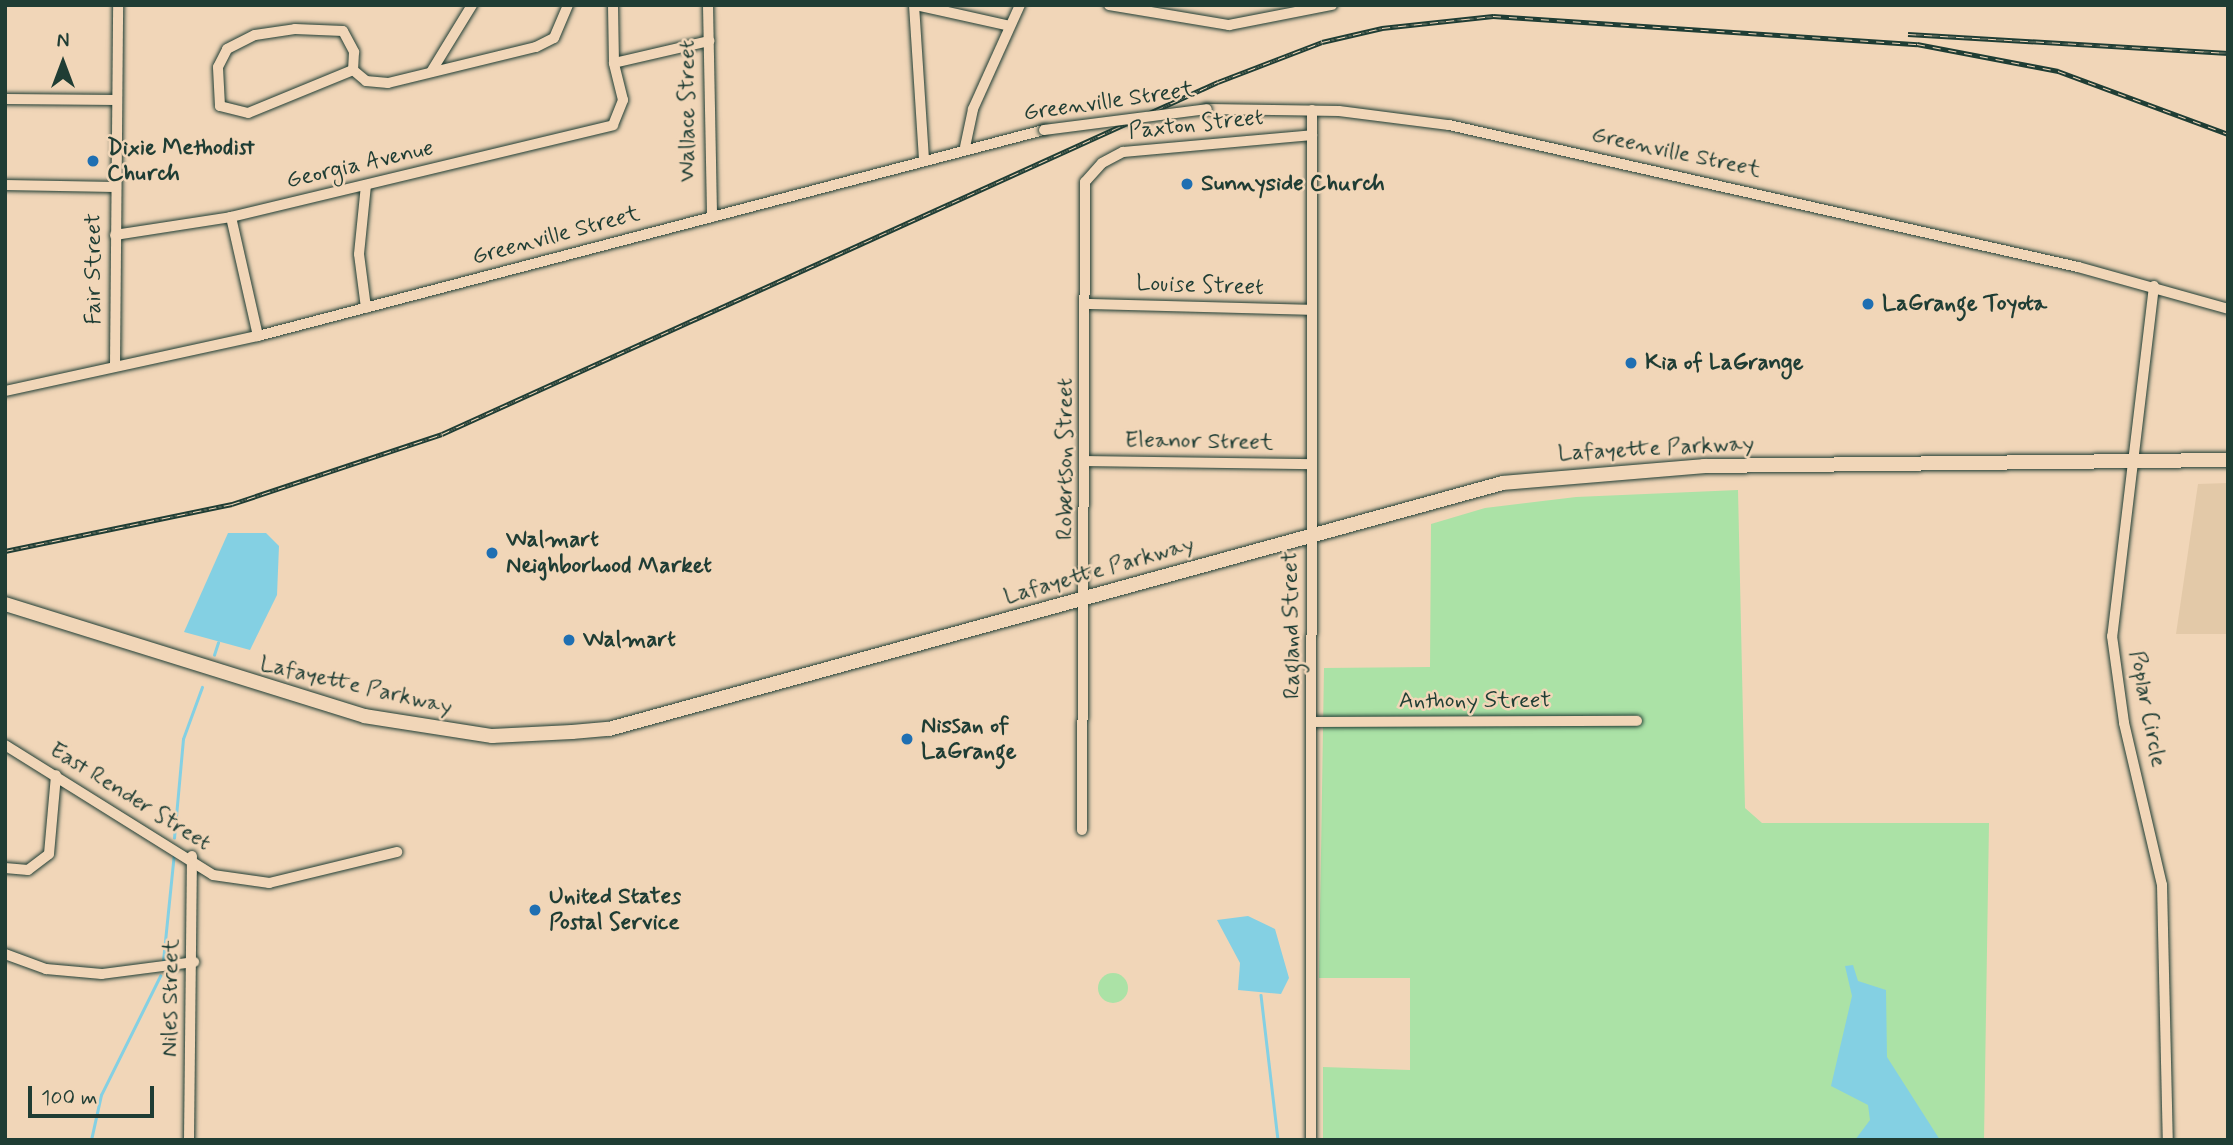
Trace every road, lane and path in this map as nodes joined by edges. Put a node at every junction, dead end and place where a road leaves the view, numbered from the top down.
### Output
1 (118, 5) edge
2 (472, 5) edge
3 (568, 5) edge
4 (614, 5) edge
5 (708, 5) edge
6 (915, 5) edge
7 (1020, 5) edge
8 (1109, 5) edge
9 (1332, 5) edge
10 (1010, 26) junction
11 (709, 41) junction
12 (614, 63) junction
13 (353, 70) junction
14 (431, 72) junction
15 (5, 99) edge
16 (117, 100) junction
17 (1312, 110) junction
18 (1312, 135) junction
19 (965, 147) junction
20 (923, 159) junction
21 (1091, 174) joint
22 (5, 185) edge
23 (366, 185) junction
24 (116, 187) junction
25 (231, 217) junction
26 (712, 217) junction
27 (115, 235) junction
28 (2154, 286) junction
29 (1086, 304) junction
30 (366, 308) junction
31 (2228, 309) edge
32 (1312, 310) junction
33 (258, 336) junction
34 (115, 365) junction
35 (5, 391) edge
36 (2228, 460) edge
37 (1087, 461) junction
38 (2134, 461) junction
39 (1311, 464) junction
40 (1311, 533) junction
41 (1086, 601) junction
42 (5, 604) edge
43 (1636, 721) dead end
44 (1314, 722) junction
45 (5, 745) edge
46 (56, 775) junction
47 (1082, 830) dead end
48 (397, 852) dead end
49 (192, 856) junction
50 (5, 868) edge
51 (5, 954) edge
52 (194, 962) junction
53 (189, 1140) edge
54 (1311, 1140) edge
55 (2168, 1140) edge

1 - 16 street, Fair Street
2 - 14 street
3 - 14 street
4 - 12 street
5 - 11 street, Wallace Street
6 - 10 street
6 - 20 street
7 - 10 street
8 - 9 street
10 - 19 street
11 - 12 street
11 - 26 street, Wallace Street
12 - 23 street, Georgia Avenue
13 - 13 street
13 - 14 street
15 - 16 street
16 - 24 street, Fair Street
17 - 18 street, Ragland Street
17 - 19 street, Greenville Street, bridge
17 - 28 street, Greenville Street
18 - 21 street, Paxton Street
18 - 32 street, Ragland Street
19 - 20 street, Greenville Street
20 - 26 street, Greenville Street
21 - 29 street, Robertson Street
22 - 24 street
23 - 25 street, Georgia Avenue
23 - 30 street
24 - 27 street, Fair Street
25 - 27 street, Georgia Avenue
25 - 33 street
26 - 30 street, Greenville Street
27 - 34 street, Fair Street
28 - 31 street, Greenville Street
28 - 38 street, Poplar Circle
29 - 32 street, Louise Street
29 - 37 street, Robertson Street
30 - 33 street, Greenville Street
32 - 39 street, Ragland Street
33 - 34 street, Greenville Street
34 - 35 street, Greenville Street
36 - 38 highway, Lafayette Parkway
37 - 39 street, Eleanor Street
37 - 41 street, Robertson Street
38 - 40 highway, Lafayette Parkway
38 - 55 street, Poplar Circle
39 - 40 street, Ragland Street
40 - 41 highway, Lafayette Parkway
40 - 44 street, Ragland Street
41 - 42 highway, Lafayette Parkway
41 - 47 street, Robertson Street
43 - 44 street, Anthony Street
44 - 54 street, Ragland Street
45 - 46 street, East Render Street
46 - 49 street, East Render Street
46 - 50 street
48 - 49 street, East Render Street
49 - 52 street, Niles Street
51 - 52 street
52 - 53 street, Niles Street

